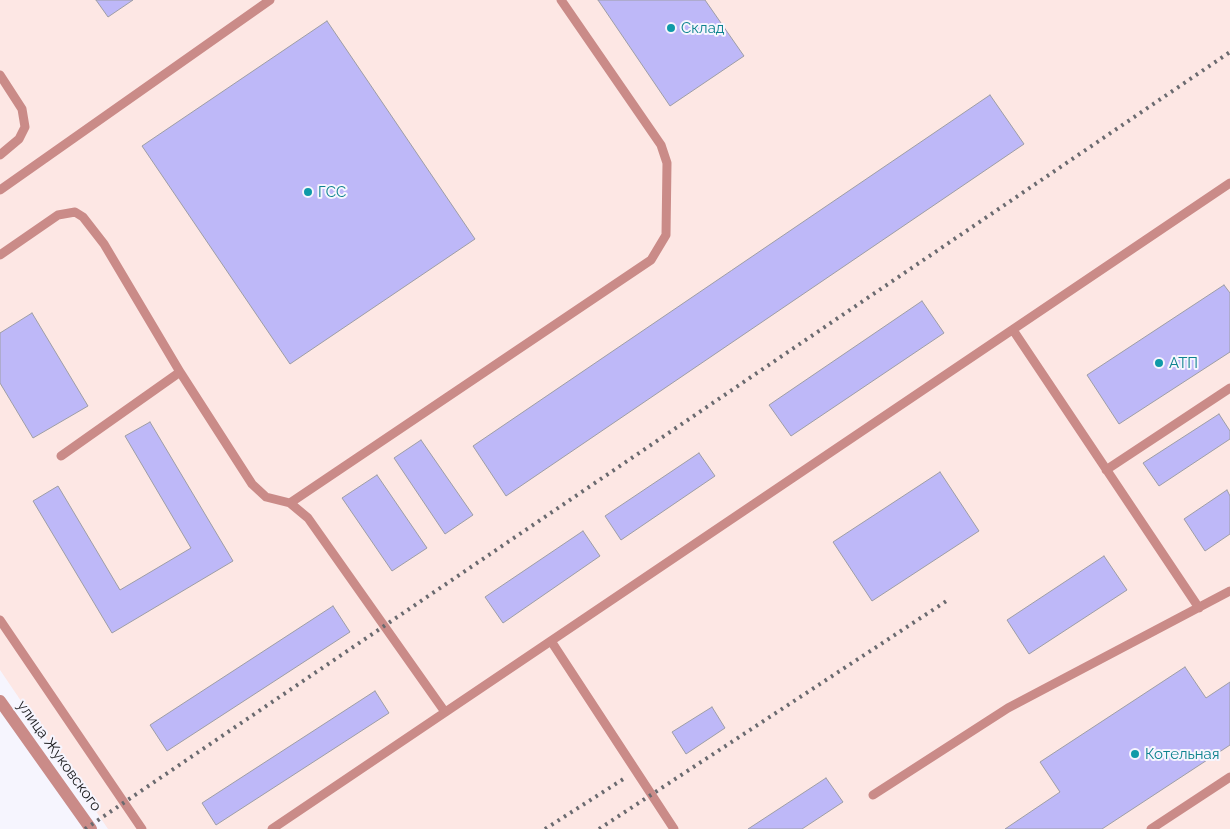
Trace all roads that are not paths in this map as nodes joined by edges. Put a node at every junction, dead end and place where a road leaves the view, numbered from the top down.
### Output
1 (270, 0) edge
2 (561, 0) edge
3 (0, 75) edge
4 (0, 155) edge
5 (1230, 183) edge
6 (0, 190) edge
7 (0, 254) edge
8 (1013, 330) junction
9 (180, 372) junction
10 (1230, 388) edge
11 (61, 456) dead end
12 (1106, 470) junction
13 (290, 503) junction
14 (1230, 591) edge
15 (1198, 608) junction
16 (0, 620) edge
17 (551, 641) junction
18 (0, 701) edge
19 (445, 712) junction
20 (1230, 777) edge
21 (873, 795) dead end
22 (91, 829) edge
23 (142, 829) edge
24 (272, 829) edge
25 (674, 829) edge
26 (1150, 829) edge

1 - 6 lane
2 - 13 lane
3 - 4 lane
5 - 8 lane
7 - 9 lane
8 - 12 lane
8 - 17 lane
9 - 11 lane
9 - 13 lane
10 - 12 lane
12 - 15 lane
13 - 19 lane
14 - 15 lane
15 - 21 lane
16 - 23 lane
17 - 19 lane
17 - 25 lane
18 - 22 street, улица Жуковского
19 - 24 lane
20 - 26 lane

